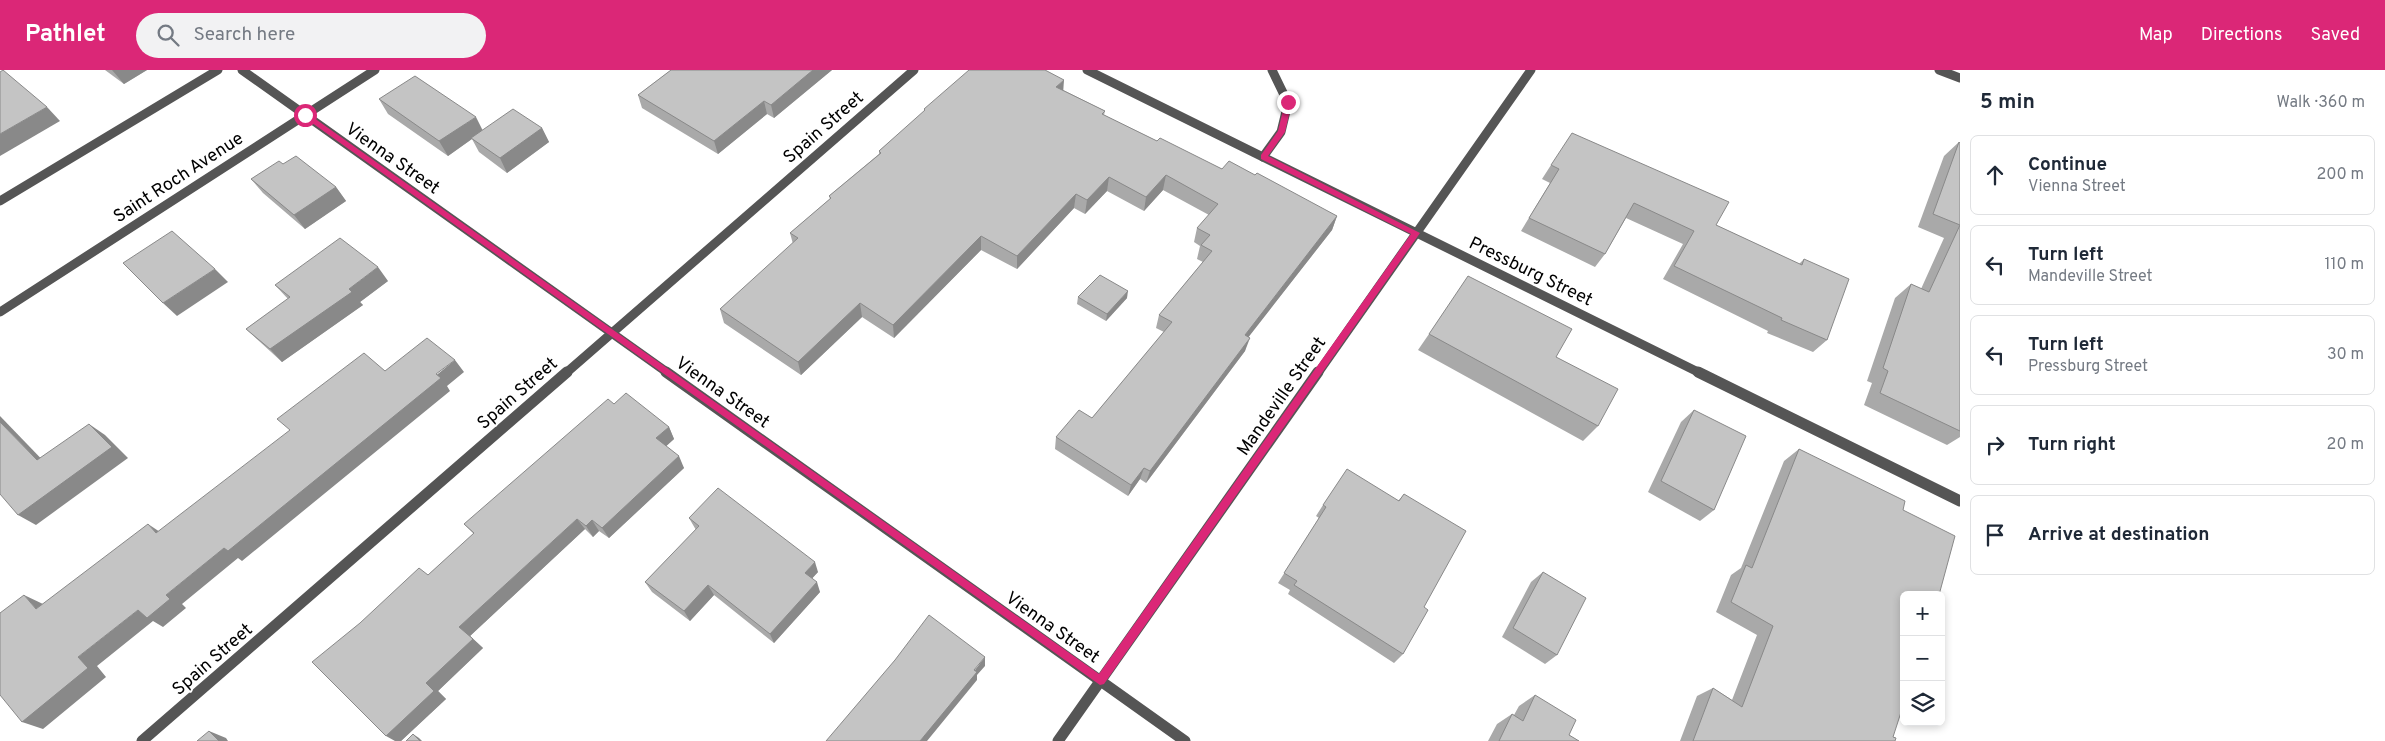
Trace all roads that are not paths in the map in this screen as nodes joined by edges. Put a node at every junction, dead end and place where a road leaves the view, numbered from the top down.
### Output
1 (218, 70) edge
2 (242, 70) edge
3 (375, 70) edge
4 (914, 70) edge
5 (1087, 70) edge
6 (1272, 70) edge
7 (1531, 70) edge
8 (1939, 70) edge
9 (1960, 78) edge
10 (305, 115) junction
11 (1263, 157) junction
12 (0, 201) edge
13 (1416, 233) junction
14 (0, 312) edge
15 (611, 333) junction
16 (1960, 501) edge
17 (1100, 681) junction
18 (142, 741) edge
19 (1058, 741) edge
20 (1185, 741) edge

1 - 12 street
2 - 10 street, Vienna Street
3 - 10 street, Saint Roch Avenue
4 - 15 street, Spain Street
5 - 11 street, Pressburg Street
6 - 11 street
7 - 13 street, Mandeville Street
8 - 9 street
10 - 14 street, Saint Roch Avenue
10 - 15 street, Vienna Street
11 - 13 street, Pressburg Street
13 - 16 street, Pressburg Street
13 - 17 street, Mandeville Street
15 - 17 street, Vienna Street
15 - 18 street, Spain Street
17 - 19 street, Mandeville Street
17 - 20 street, Vienna Street

